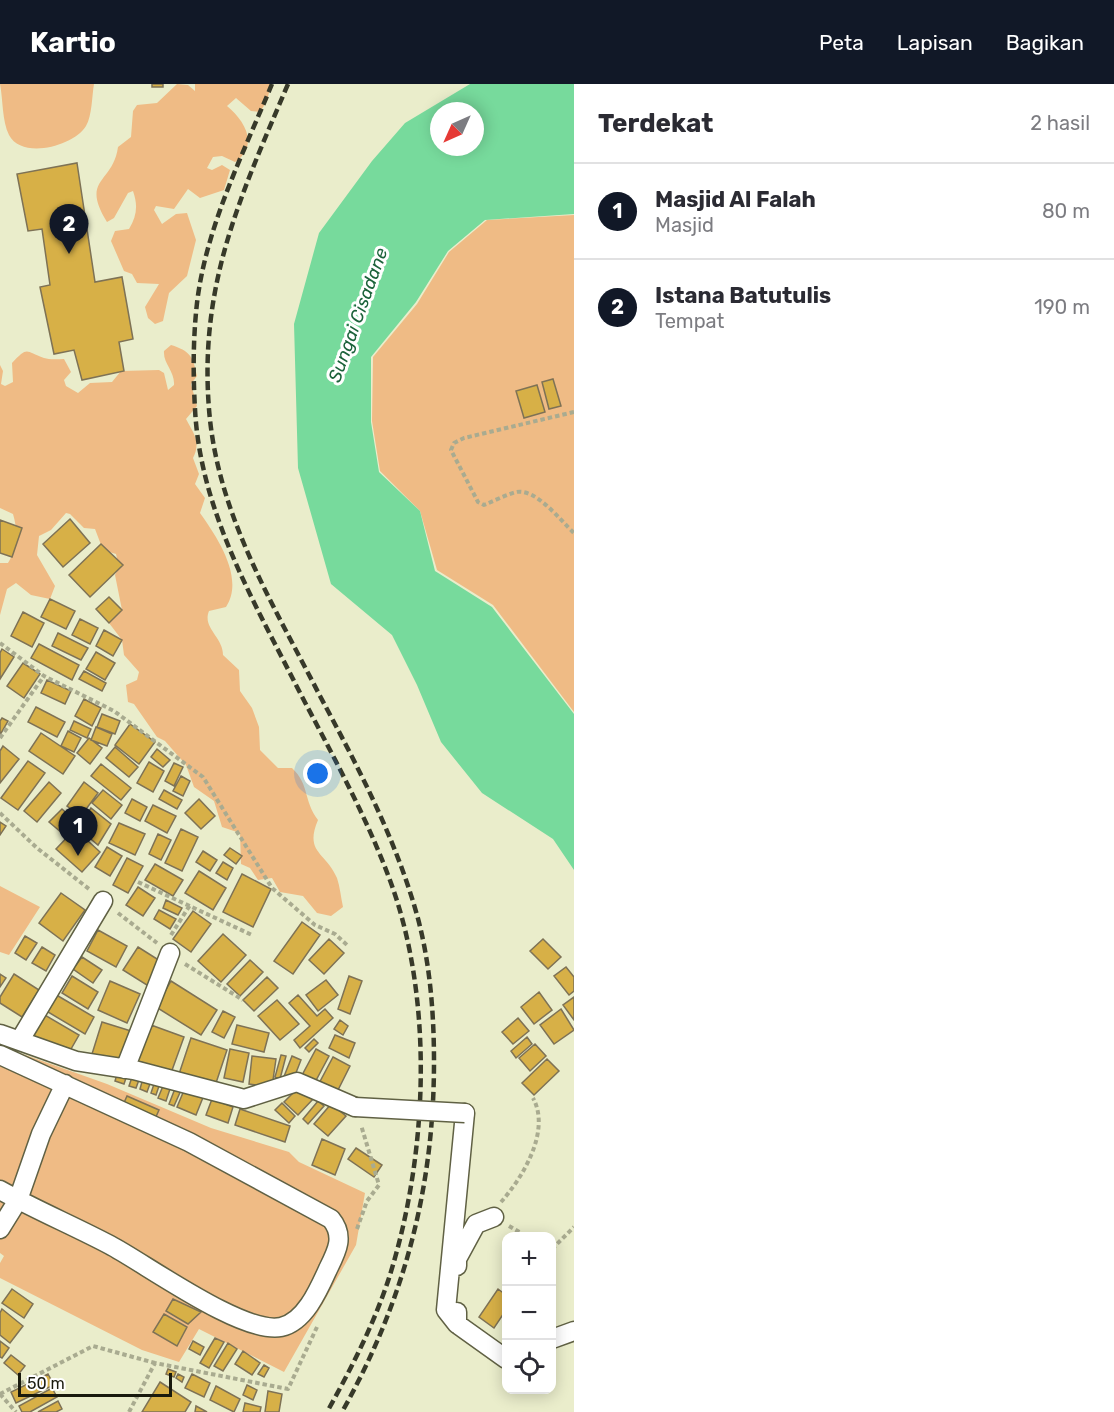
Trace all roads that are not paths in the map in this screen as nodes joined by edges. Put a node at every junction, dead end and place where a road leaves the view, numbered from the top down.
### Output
1 (104, 901) dead end
2 (169, 946) road end
3 (0, 1034) edge
4 (20, 1040) junction
5 (0, 1055) edge
6 (125, 1069) junction
7 (65, 1084) junction
8 (0, 1190) edge
9 (18, 1200) junction
10 (494, 1217) dead end
11 (0, 1229) edge
12 (457, 1324) junction
13 (574, 1331) edge
14 (556, 1338) edge
15 (502, 1356) edge

1 - 4 street
2 - 6 street
3 - 4 street
4 - 6 street
5 - 7 street
6 - 12 street, bridge
7 - 9 street
7 - 9 street
8 - 9 street
9 - 11 street
10 - 12 street
12 - 15 street
13 - 14 street

